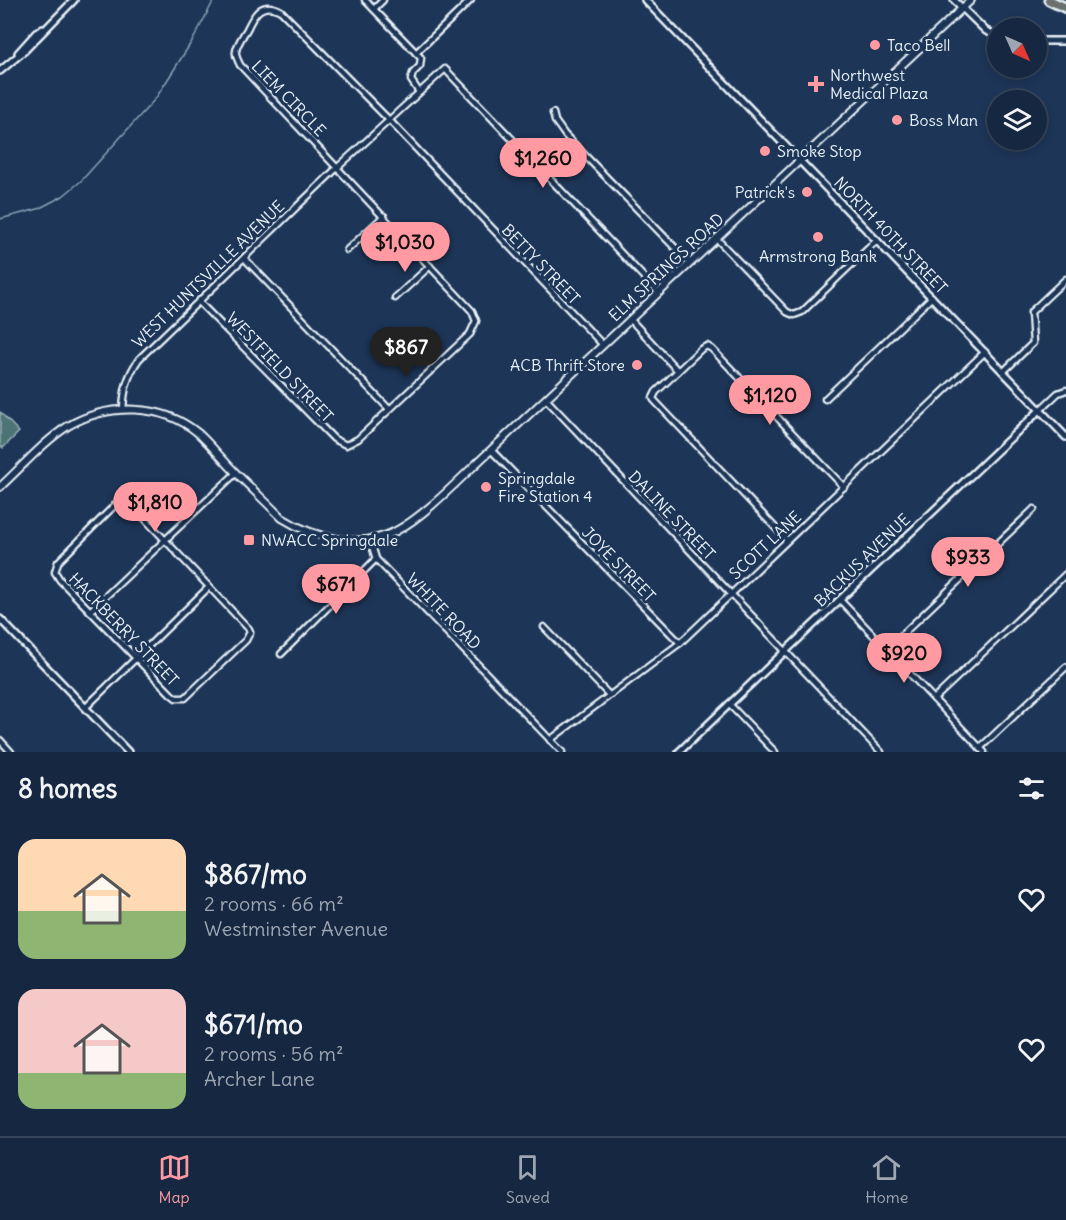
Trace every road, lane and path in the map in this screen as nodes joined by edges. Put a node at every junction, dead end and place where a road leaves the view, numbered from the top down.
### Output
1 (74, 0) edge
2 (365, 0) edge
3 (383, 0) edge
4 (471, 0) edge
5 (645, 0) edge
6 (954, 0) edge
7 (971, 0) edge
8 (1049, 0) edge
9 (1066, 8) edge
10 (374, 9) junction
11 (962, 9) junction
12 (987, 31) edge
13 (1047, 41) edge
14 (1066, 41) edge
15 (416, 53) junction
16 (0, 71) edge
17 (419, 92) junction
18 (554, 113) dead end
19 (388, 120) junction
20 (799, 160) junction
21 (338, 167) junction
22 (384, 216) junction
23 (716, 238) junction
24 (877, 240) junction
25 (347, 250) dead end
26 (244, 258) junction
27 (690, 263) junction
28 (430, 266) junction
29 (1066, 279) edge
30 (658, 292) junction
31 (932, 297) junction
32 (395, 298) dead end
33 (199, 302) junction
34 (630, 320) junction
35 (603, 345) junction
36 (985, 352) junction
37 (678, 370) junction
38 (1004, 372) junction
39 (1066, 390) edge
40 (546, 399) junction
41 (825, 399) dead end
42 (389, 409) junction
43 (123, 410) junction
44 (1040, 410) junction
45 (1066, 437) edge
46 (491, 450) junction
47 (236, 473) junction
48 (0, 487) edge
49 (844, 487) junction
50 (1034, 509) dead end
51 (164, 539) junction
52 (370, 539) junction
53 (787, 540) junction
54 (375, 559) junction
55 (1066, 574) edge
56 (209, 587) junction
57 (731, 594) junction
58 (840, 600) junction
59 (90, 611) junction
60 (0, 619) edge
61 (544, 627) dead end
62 (680, 643) junction
63 (887, 650) junction
64 (785, 652) junction
65 (281, 654) dead end
66 (136, 658) junction
67 (1066, 666) edge
68 (609, 695) junction
69 (933, 699) junction
70 (729, 704) junction
71 (86, 707) junction
72 (0, 740) edge
73 (550, 740) junction
74 (982, 750) edge
75 (11, 752) edge
76 (128, 752) edge
77 (562, 752) edge
78 (679, 752) edge
79 (775, 752) edge
80 (881, 752) edge

1 - 16 street
2 - 10 street
3 - 10 street
4 - 15 street
5 - 20 street, NORTH 40TH STREET
6 - 11 street
7 - 11 main road, ELM SPRINGS ROAD
8 - 9 highway
10 - 15 street
11 - 12 street
11 - 20 main road, ELM SPRINGS ROAD
13 - 14 street
15 - 17 street
17 - 19 street, WEST HUNTSVILLE AVENUE
17 - 30 street, WEST HUNTSVILLE AVENUE
18 - 27 street
19 - 21 street, WEST HUNTSVILLE AVENUE
19 - 21 street, LIEM CIRCLE
19 - 35 street, BETTY STREET
20 - 23 main road, ELM SPRINGS ROAD
20 - 24 street, NORTH 40TH STREET
21 - 22 street
21 - 26 street, WEST HUNTSVILLE AVENUE
22 - 25 street
22 - 28 street
23 - 24 street
23 - 27 main road, ELM SPRINGS ROAD
24 - 31 street, NORTH 40TH STREET
26 - 33 street, WEST HUNTSVILLE AVENUE
26 - 42 street
27 - 30 main road, ELM SPRINGS ROAD
28 - 32 street
28 - 42 street
29 - 38 street
30 - 34 main road, ELM SPRINGS ROAD
31 - 36 street, NORTH 40TH STREET
31 - 41 street
33 - 42 street, WESTFIELD STREET
33 - 43 street, WEST HUNTSVILLE AVENUE
34 - 35 main road, ELM SPRINGS ROAD
34 - 37 street
35 - 40 main road, ELM SPRINGS ROAD
36 - 38 street, NORTH 40TH STREET
36 - 49 street, SCOTT LANE
37 - 49 street
37 - 53 street
38 - 44 street, NORTH 40TH STREET
39 - 44 street, BACKUS AVENUE
40 - 46 main road, ELM SPRINGS ROAD
40 - 57 street, DALINE STREET
43 - 47 main road
43 - 48 main road
44 - 45 street, NORTH 40TH STREET
44 - 58 street, BACKUS AVENUE
46 - 52 main road, ELM SPRINGS ROAD
46 - 62 street, JOYE STREET
47 - 51 street
47 - 52 main road
49 - 53 street, SCOTT LANE
50 - 63 street
51 - 56 street
51 - 59 street
51 - 59 street, HACKBERRY STREET
52 - 54 street, WHITE ROAD
53 - 57 street, SCOTT LANE
54 - 65 street
54 - 73 street, WHITE ROAD
55 - 69 street
56 - 66 street
56 - 66 street, HACKBERRY STREET
57 - 62 street, SCOTT LANE
57 - 64 street, DALINE STREET
58 - 63 street
58 - 64 street, BACKUS AVENUE
59 - 66 street, HACKBERRY STREET
60 - 71 street
61 - 68 street
62 - 68 street, SCOTT LANE
63 - 69 street
64 - 70 street, BACKUS AVENUE
64 - 80 street, DALINE STREET
66 - 71 street
67 - 74 street
68 - 73 street, SCOTT LANE
69 - 74 street
70 - 78 street, BACKUS AVENUE
70 - 79 street
71 - 76 street
72 - 75 street
73 - 77 street, WHITE ROAD

